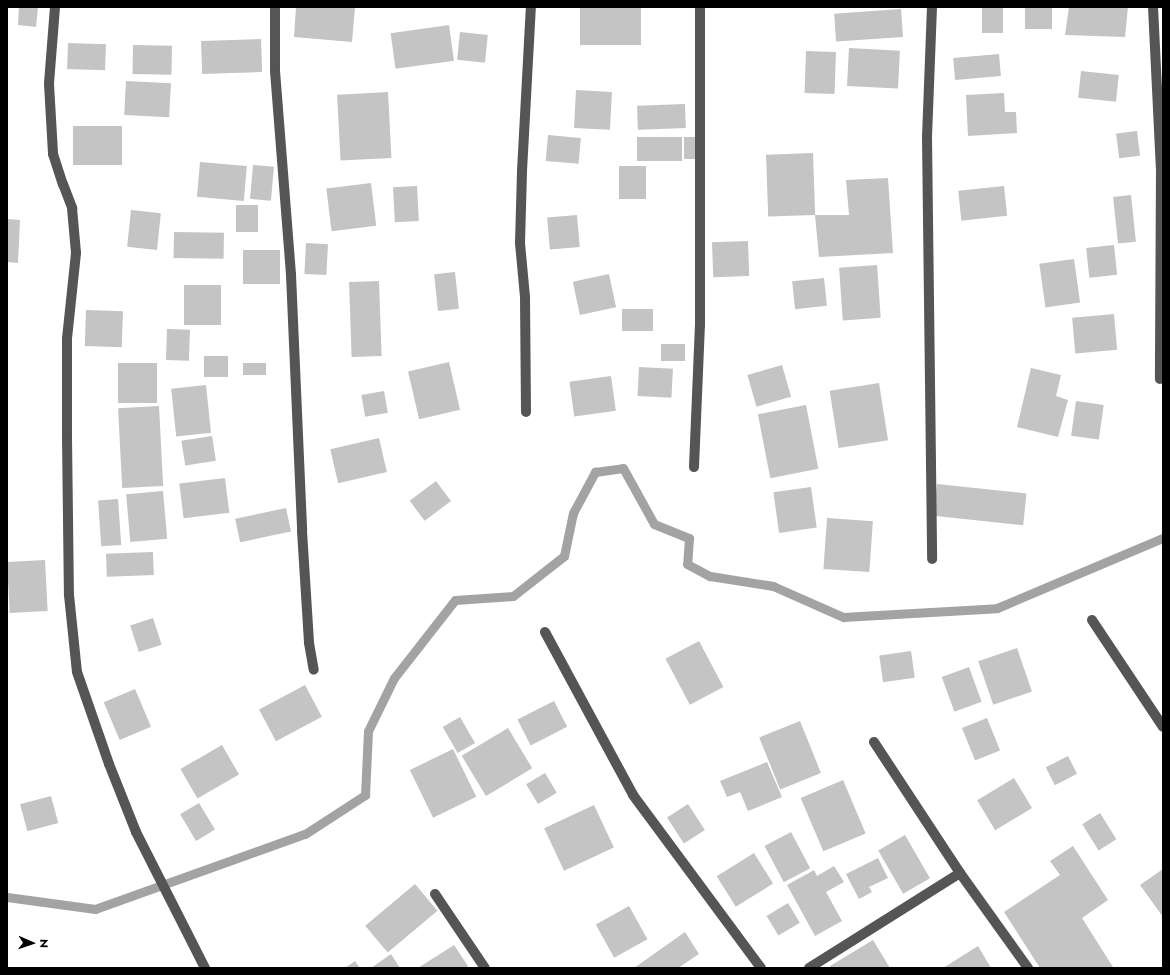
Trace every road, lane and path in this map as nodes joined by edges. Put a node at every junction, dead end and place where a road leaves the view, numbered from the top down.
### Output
1 (54, 7) edge
2 (275, 7) edge
3 (531, 7) edge
4 (700, 7) edge
5 (932, 7) edge
6 (1153, 7) edge
7 (1160, 379) dead end
8 (526, 412) dead end
9 (694, 467) dead end
10 (932, 559) dead end
11 (1092, 620) dead end
12 (545, 632) dead end
13 (314, 670) dead end
14 (1163, 727) edge
15 (874, 742) dead end
16 (960, 873) junction
17 (435, 894) dead end
18 (205, 968) edge
19 (485, 968) edge
20 (761, 968) edge
21 (809, 968) edge
22 (1028, 968) edge

1 - 18 street
2 - 13 street
3 - 8 street
4 - 9 street
5 - 10 street
6 - 7 street
11 - 14 street
12 - 20 street
15 - 16 street
16 - 21 street
16 - 22 street
17 - 19 street

